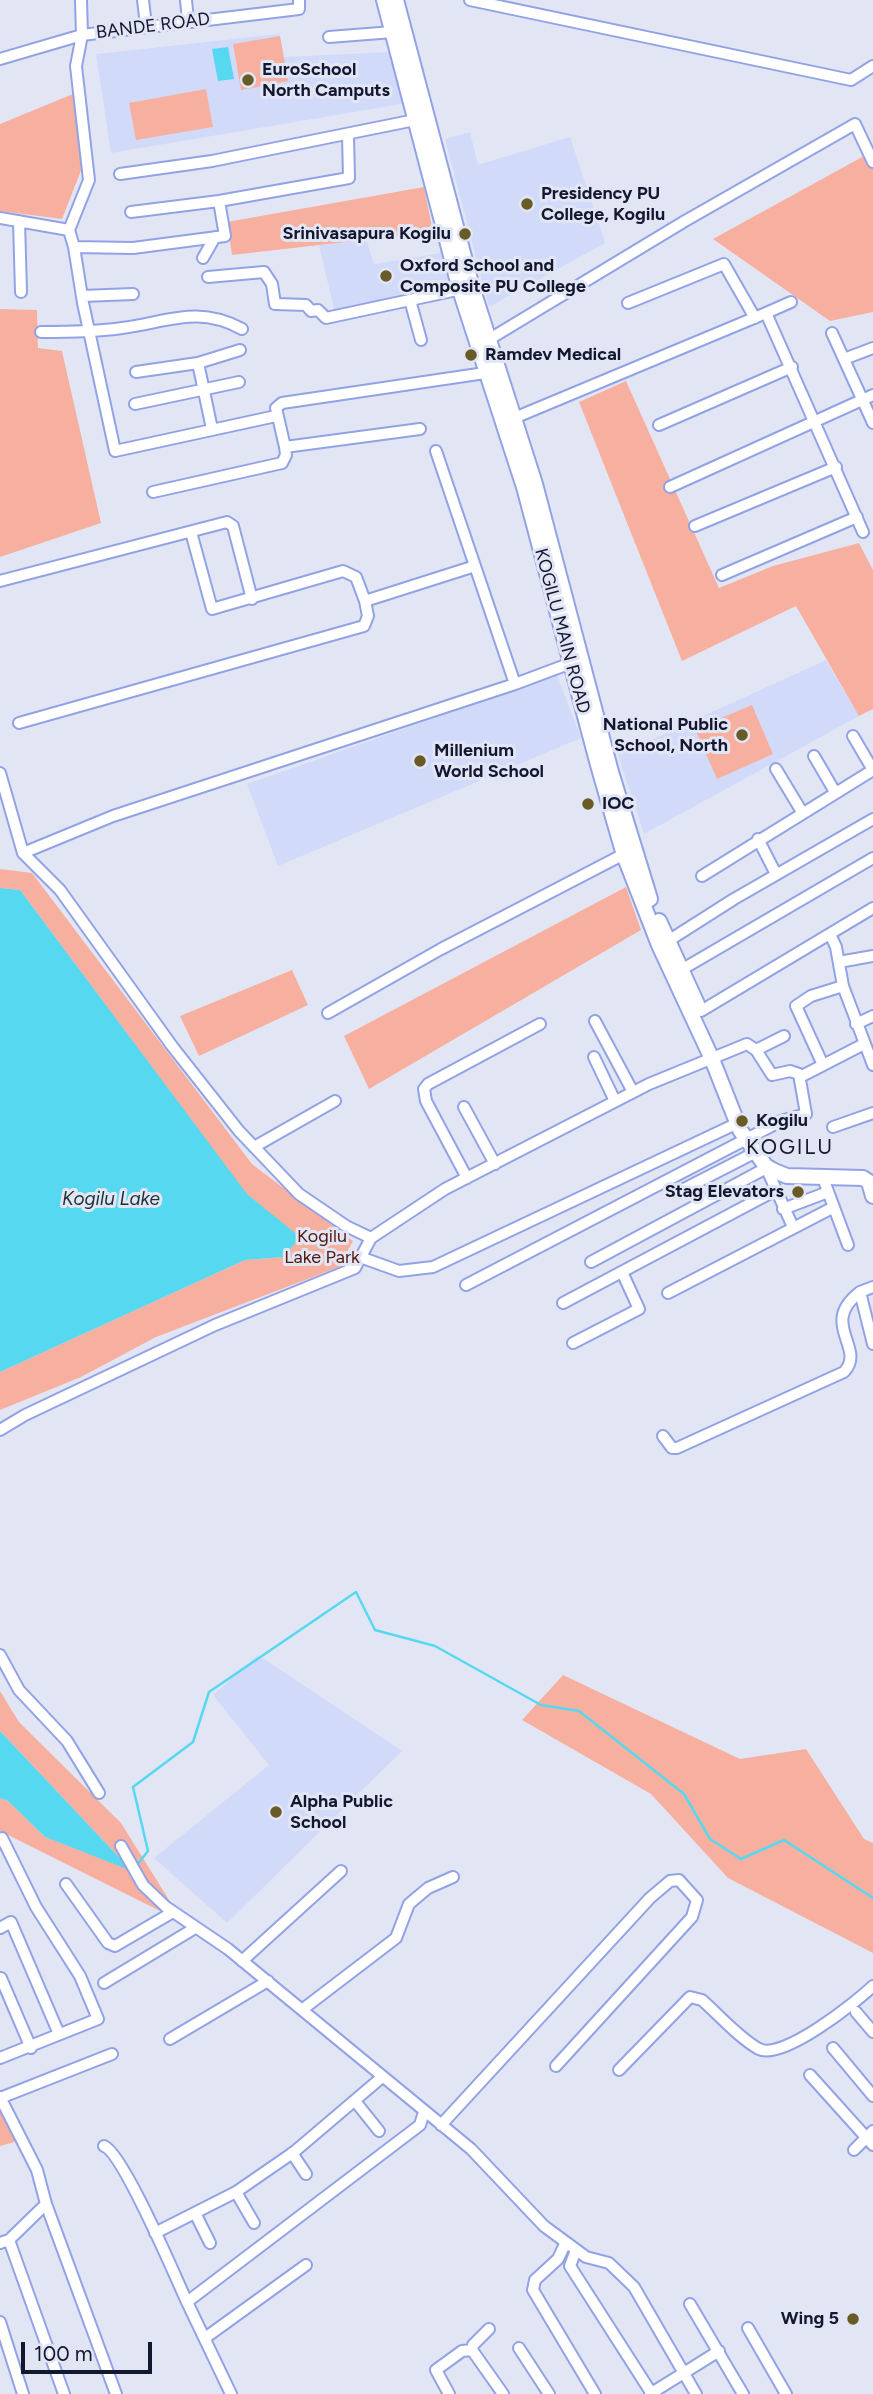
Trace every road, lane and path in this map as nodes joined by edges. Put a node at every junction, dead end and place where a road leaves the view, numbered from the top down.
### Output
1 (80, 0) edge
2 (143, 0) edge
3 (186, 0) edge
4 (299, 0) edge
5 (384, 0) edge
6 (396, 0) edge
7 (470, 0) edge
8 (188, 21) junction
9 (146, 25) junction
10 (393, 32) junction
11 (82, 35) junction
12 (329, 37) dead end
13 (0, 59) edge
14 (873, 66) edge
15 (415, 120) junction
16 (348, 135) junction
17 (873, 163) edge
18 (120, 174) dead end
19 (219, 201) junction
20 (131, 212) dead end
21 (0, 218) edge
22 (19, 221) junction
23 (69, 230) junction
24 (215, 237) junction
25 (74, 247) junction
26 (203, 258) dead end
27 (208, 277) dead end
28 (466, 288) junction
29 (21, 292) dead end
30 (133, 295) dead end
31 (82, 296) junction
32 (410, 300) junction
33 (791, 302) dead end
34 (628, 303) dead end
35 (766, 313) junction
36 (754, 318) junction
37 (243, 329) dead end
38 (41, 332) dead end
39 (89, 332) junction
40 (832, 333) dead end
41 (488, 340) junction
42 (421, 341) dead end
43 (873, 348) edge
44 (240, 350) dead end
45 (844, 359) junction
46 (198, 363) junction
47 (792, 367) junction
48 (136, 372) dead end
49 (485, 373) junction
50 (239, 382) dead end
51 (203, 390) junction
52 (873, 395) edge
53 (862, 400) junction
54 (135, 404) dead end
55 (276, 416) junction
56 (816, 420) junction
57 (508, 421) junction
58 (873, 423) edge
59 (659, 425) dead end
60 (212, 429) junction
61 (420, 429) dead end
62 (285, 447) junction
63 (436, 451) dead end
64 (836, 467) junction
65 (670, 487) dead end
66 (153, 492) dead end
67 (857, 517) junction
68 (695, 526) dead end
69 (191, 532) junction
70 (863, 532) dead end
71 (475, 566) junction
72 (722, 575) dead end
73 (0, 581) edge
74 (252, 600) junction
75 (365, 601) junction
76 (571, 663) junction
77 (515, 684) junction
78 (19, 723) dead end
79 (853, 736) dead end
80 (814, 755) dead end
81 (776, 769) dead end
82 (873, 770) edge
83 (0, 773) edge
84 (835, 792) junction
85 (802, 813) junction
86 (873, 819) edge
87 (758, 839) junction
88 (629, 851) junction
89 (23, 853) junction
90 (873, 858) edge
91 (776, 874) junction
92 (702, 876) dead end
93 (873, 908) edge
94 (830, 934) junction
95 (668, 941) junction
96 (873, 956) edge
97 (839, 961) junction
98 (681, 970) junction
99 (843, 986) junction
100 (701, 1011) junction
101 (328, 1013) dead end
102 (873, 1016) edge
103 (595, 1021) dead end
104 (540, 1024) dead end
105 (856, 1024) junction
106 (784, 1036) dead end
107 (864, 1044) junction
108 (756, 1050) junction
109 (594, 1056) dead end
110 (715, 1058) junction
111 (823, 1065) junction
112 (873, 1065) edge
113 (800, 1077) junction
114 (633, 1092) junction
115 (335, 1101) dead end
116 (615, 1101) junction
117 (464, 1107) dead end
118 (873, 1114) edge
119 (740, 1122) junction
120 (833, 1127) dead end
121 (748, 1138) junction
122 (254, 1147) junction
123 (757, 1152) junction
124 (495, 1164) junction
125 (770, 1168) junction
126 (871, 1176) edge
127 (467, 1178) junction
128 (825, 1185) junction
129 (682, 1190) dead end
130 (776, 1190) junction
131 (873, 1196) edge
132 (834, 1208) junction
133 (783, 1209) junction
134 (793, 1227) junction
135 (370, 1238) junction
136 (848, 1245) dead end
137 (360, 1257) junction
138 (591, 1262) dead end
139 (622, 1272) junction
140 (466, 1285) dead end
141 (873, 1287) edge
142 (859, 1292) junction
143 (668, 1293) dead end
144 (563, 1303) dead end
145 (573, 1343) dead end
146 (873, 1344) edge
147 (0, 1430) edge
148 (663, 1436) dead end
149 (0, 1655) edge
150 (99, 1793) dead end
151 (2, 1838) dead end
152 (121, 1846) dead end
153 (341, 1871) dead end
154 (453, 1877) dead end
155 (66, 1884) dead end
156 (173, 1912) junction
157 (0, 1927) edge
158 (195, 1928) junction
159 (242, 1961) junction
160 (1, 1978) edge
161 (268, 1982) junction
162 (104, 1983) dead end
163 (873, 1986) edge
164 (303, 2009) junction
165 (856, 2012) dead end
166 (873, 2032) edge
167 (60, 2034) junction
168 (170, 2039) dead end
169 (31, 2048) junction
170 (833, 2048) dead end
171 (112, 2054) dead end
172 (0, 2058) edge
173 (556, 2066) dead end
174 (620, 2070) dead end
175 (810, 2075) dead end
176 (382, 2078) junction
177 (873, 2096) edge
178 (0, 2097) edge
179 (355, 2101) junction
180 (424, 2112) junction
181 (440, 2125) junction
182 (379, 2131) dead end
183 (871, 2137) edge
184 (104, 2146) dead end
185 (854, 2150) dead end
186 (292, 2153) junction
187 (306, 2174) dead end
188 (236, 2192) junction
189 (46, 2204) junction
190 (195, 2213) junction
191 (254, 2223) dead end
192 (155, 2233) junction
193 (4, 2241) edge
194 (566, 2242) junction
195 (210, 2243) dead end
196 (576, 2250) junction
197 (306, 2265) dead end
198 (187, 2302) junction
199 (690, 2304) dead end
200 (0, 2322) edge
201 (748, 2328) dead end
202 (489, 2329) dead end
203 (205, 2338) junction
204 (519, 2348) dead end
205 (472, 2350) junction
206 (719, 2351) junction
207 (684, 2371) junction
208 (23, 2394) edge
209 (64, 2394) edge
210 (116, 2394) edge
211 (231, 2394) edge
212 (449, 2394) edge
213 (503, 2394) edge
214 (549, 2394) edge
215 (596, 2394) edge
216 (651, 2394) edge
217 (696, 2394) edge
218 (743, 2394) edge
219 (786, 2394) edge

1 - 11 street
2 - 9 street
3 - 8 street
4 - 8 street, BANDE ROAD
5 - 10 main road, KOGILU MAIN ROAD
6 - 28 main road, KOGILU MAIN ROAD
7 - 14 street
8 - 9 street, BANDE ROAD
9 - 11 street, BANDE ROAD
10 - 12 street
10 - 15 main road, KOGILU MAIN ROAD
11 - 13 street, BANDE ROAD
11 - 23 street
15 - 16 street
15 - 28 main road, KOGILU MAIN ROAD
16 - 18 street
16 - 19 street
17 - 41 street
19 - 20 street
19 - 24 street
21 - 22 street
22 - 23 street
22 - 29 street
23 - 25 street
24 - 25 street
24 - 26 street
25 - 31 street
27 - 32 street
28 - 32 street
28 - 41 main road, KOGILU MAIN ROAD
28 - 49 main road, KOGILU MAIN ROAD
30 - 31 street
31 - 39 street
32 - 42 street
33 - 35 street
34 - 36 street
35 - 36 street
35 - 47 street
36 - 57 street
37 - 39 street
38 - 39 street
39 - 60 street
40 - 45 street
41 - 57 main road, KOGILU MAIN ROAD
43 - 45 street
44 - 46 street
45 - 53 street
46 - 48 street
46 - 51 street
47 - 56 street
47 - 59 street
49 - 55 street
49 - 57 main road, KOGILU MAIN ROAD
50 - 51 street
51 - 54 street
51 - 60 street
52 - 53 street
53 - 56 street
53 - 58 street
55 - 60 street
55 - 62 street
56 - 64 street
56 - 65 street
57 - 76 main road, KOGILU MAIN ROAD
57 - 88 main road, KOGILU MAIN ROAD
61 - 62 street
62 - 66 street
63 - 71 street
64 - 67 street
64 - 68 street
67 - 70 street
67 - 72 street
69 - 73 street
69 - 74 street
69 - 74 street
71 - 75 street
71 - 77 street
74 - 75 street
75 - 78 street
76 - 77 street
76 - 88 main road, KOGILU MAIN ROAD
77 - 89 street
79 - 82 street
80 - 84 street
81 - 85 street
82 - 84 street
83 - 89 street
84 - 85 street
85 - 87 street
86 - 91 street
87 - 91 street
87 - 92 street
88 - 95 main road, KOGILU MAIN ROAD
88 - 101 street
88 - 110 main road, KOGILU MAIN ROAD
89 - 122 street
90 - 98 street
91 - 95 street
93 - 94 street
94 - 97 street
94 - 100 street
95 - 98 main road, KOGILU MAIN ROAD
96 - 97 street
97 - 99 street
98 - 100 main road, KOGILU MAIN ROAD
99 - 105 street
99 - 111 street
100 - 110 main road, KOGILU MAIN ROAD
102 - 105 street
103 - 114 street
104 - 127 street
105 - 107 street
106 - 108 street
107 - 111 street
107 - 112 street
108 - 110 street
108 - 113 street
109 - 116 street
110 - 114 street
110 - 119 main road, KOGILU MAIN ROAD
111 - 113 street
113 - 121 street
114 - 116 street
115 - 122 street
116 - 124 street
117 - 124 street
118 - 120 street
119 - 121 main road, KOGILU MAIN ROAD
119 - 137 street
121 - 123 main road, KOGILU MAIN ROAD
121 - 140 street
122 - 135 street
123 - 125 main road, KOGILU MAIN ROAD
123 - 129 street
124 - 127 street
125 - 126 main road
125 - 128 main road
125 - 130 street
125 - 138 street
126 - 128 main road
126 - 131 main road
127 - 135 street
128 - 132 street
128 - 133 street
130 - 133 street
130 - 139 street
132 - 134 street
132 - 136 street
133 - 134 street
134 - 143 street
135 - 137 street
137 - 147 street
139 - 144 street
139 - 145 street
141 - 142 street
142 - 146 street
142 - 148 street
149 - 150 street
151 - 167 street
152 - 156 street
153 - 159 street
154 - 164 street
155 - 156 street
156 - 158 street
157 - 167 street
158 - 159 street
158 - 162 street
159 - 161 street
160 - 169 street
161 - 164 street
161 - 168 street
163 - 174 street
164 - 176 street
165 - 166 street
167 - 169 street
169 - 172 street
170 - 177 street
171 - 178 street
173 - 181 street
175 - 183 street
176 - 179 street
176 - 180 street
178 - 189 street
179 - 182 street
179 - 186 street
180 - 181 street
180 - 198 street
181 - 194 street
183 - 185 street
184 - 192 street
186 - 187 street
186 - 188 street
188 - 190 street
188 - 191 street
189 - 193 street
189 - 210 street
190 - 192 street
190 - 195 street
192 - 198 street
193 - 209 street
194 - 196 street
194 - 215 street
196 - 207 street
196 - 216 street
197 - 203 street
198 - 203 street
199 - 206 street
200 - 208 street
201 - 219 street
202 - 205 street
203 - 211 street
204 - 214 street
205 - 212 street
205 - 213 street
206 - 207 street
206 - 218 street
207 - 216 street
207 - 217 street

